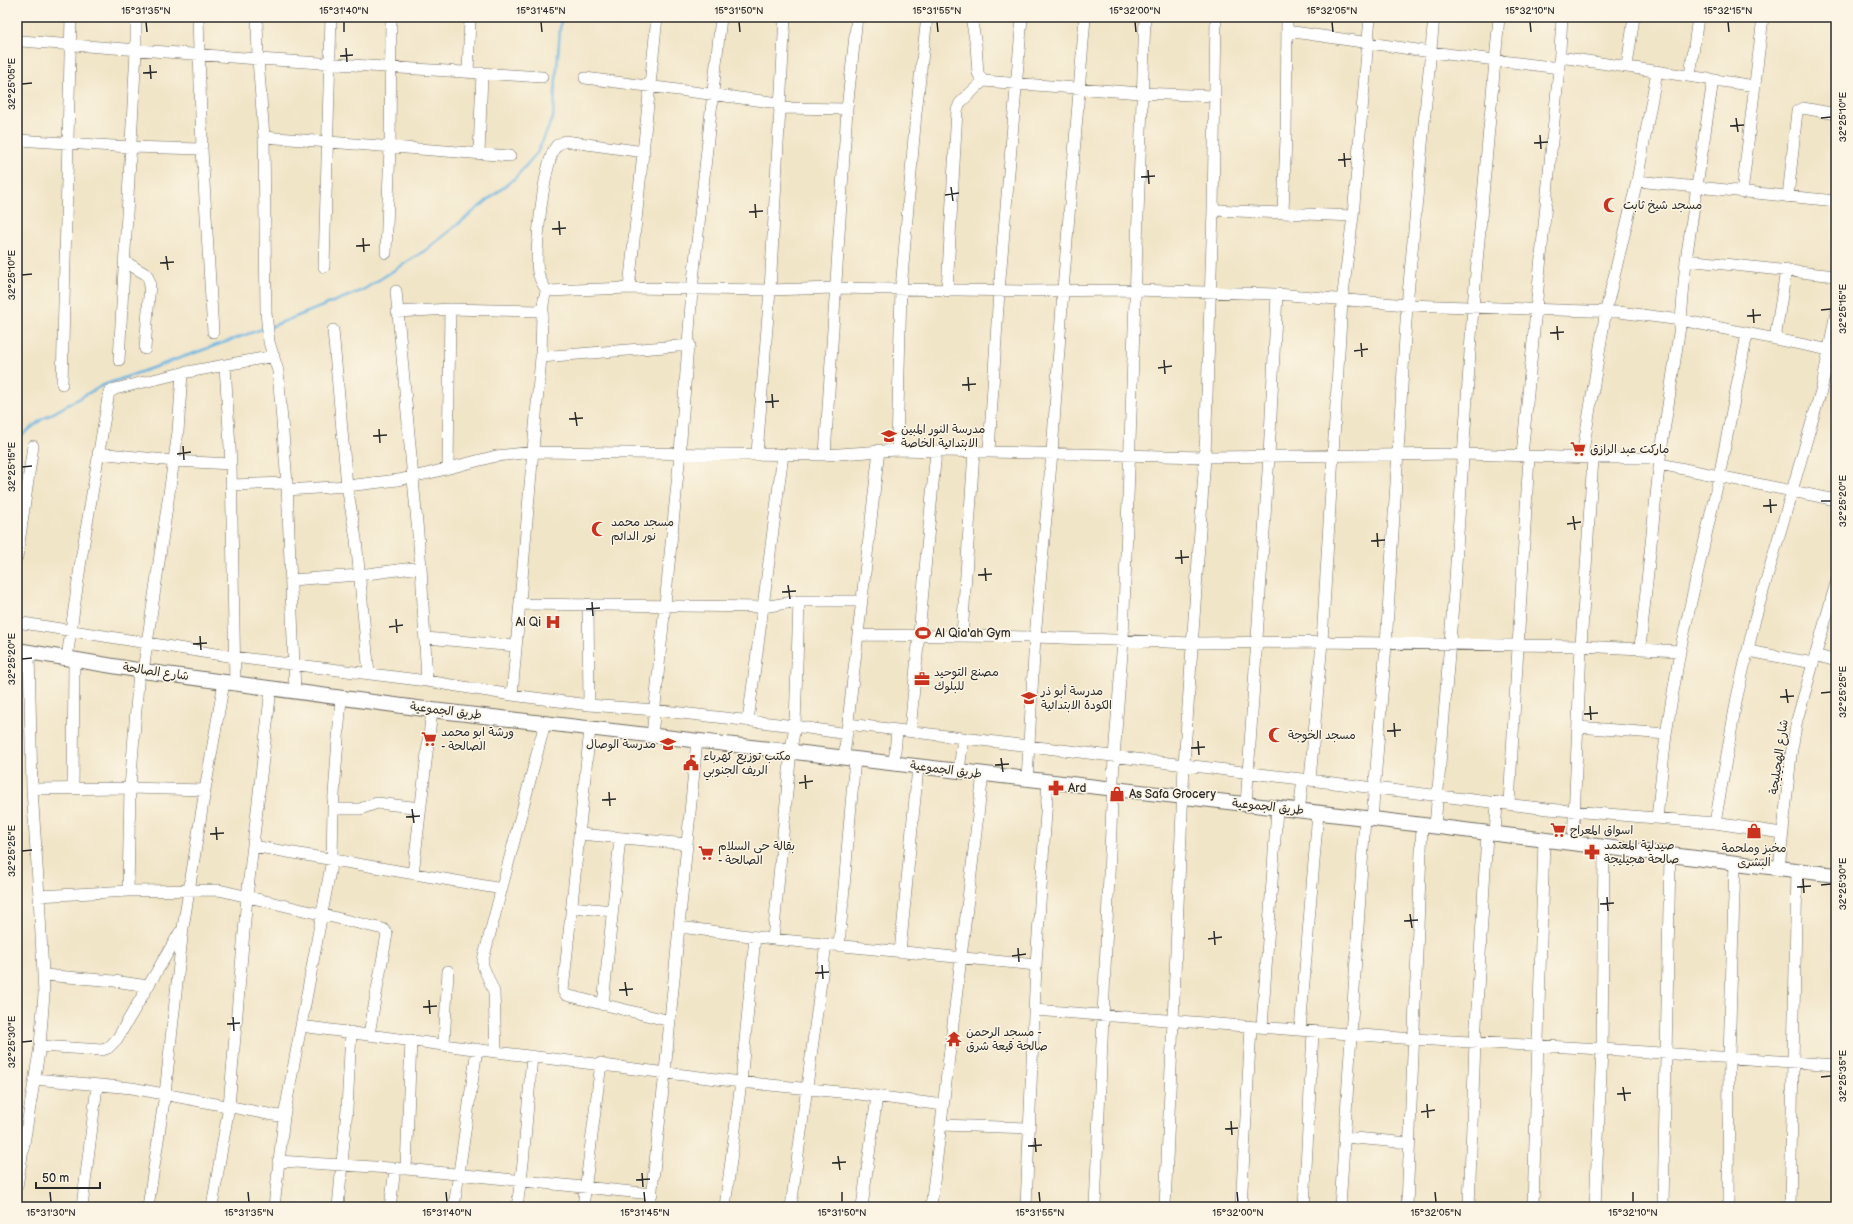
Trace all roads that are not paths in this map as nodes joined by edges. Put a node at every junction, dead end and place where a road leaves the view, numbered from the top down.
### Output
1 (71, 17) edge
2 (136, 17) edge
3 (198, 17) edge
4 (256, 17) edge
5 (331, 17) edge
6 (391, 17) edge
7 (470, 17) edge
8 (657, 17) edge
9 (721, 17) edge
10 (785, 17) edge
11 (857, 17) edge
12 (927, 17) edge
13 (970, 17) edge
14 (1022, 17) edge
15 (1085, 17) edge
16 (1145, 17) edge
17 (1216, 17) edge
18 (1287, 17) edge
19 (1370, 17) edge
20 (1434, 17) edge
21 (1499, 17) edge
22 (1562, 17) edge
23 (1634, 17) edge
24 (1698, 17) edge
25 (1763, 17) edge
26 (1287, 31) junction
27 (21, 42) dead end
28 (1368, 43) junction
29 (71, 46) junction
30 (136, 51) junction
31 (1431, 52) junction
32 (198, 54) junction
33 (1560, 57) junction
34 (258, 59) junction
35 (1496, 61) junction
36 (329, 64) junction
37 (1627, 66) junction
38 (390, 68) junction
39 (1559, 68) junction
40 (1657, 71) junction
41 (468, 72) junction
42 (482, 73) junction
43 (1690, 76) junction
44 (542, 77) dead end
45 (585, 78) dead end
46 (1713, 80) junction
47 (983, 81) junction
48 (1016, 84) junction
49 (1755, 86) junction
50 (650, 88) junction
51 (1080, 88) junction
52 (1141, 93) junction
53 (713, 94) junction
54 (1214, 96) junction
55 (779, 105) junction
56 (847, 109) junction
57 (1836, 112) edge
58 (264, 137) junction
59 (17, 140) edge
60 (328, 142) junction
61 (67, 143) junction
62 (130, 147) junction
63 (390, 147) junction
64 (202, 149) junction
65 (644, 152) junction
66 (479, 154) junction
67 (510, 156) dead end
68 (1637, 181) junction
69 (1697, 186) junction
70 (1742, 193) junction
71 (1788, 197) junction
72 (1836, 201) edge
73 (1213, 210) junction
74 (1283, 212) junction
75 (1352, 216) junction
76 (386, 253) dead end
77 (1686, 260) junction
78 (124, 261) junction
79 (324, 267) dead end
80 (1786, 270) junction
81 (1836, 276) edge
82 (629, 288) junction
83 (834, 288) junction
84 (901, 289) junction
85 (692, 290) junction
86 (770, 290) junction
87 (1063, 290) junction
88 (1134, 290) junction
89 (396, 291) dead end
90 (547, 291) junction
91 (947, 291) junction
92 (999, 291) junction
93 (1209, 292) junction
94 (1277, 294) junction
95 (1342, 301) junction
96 (1407, 305) junction
97 (1473, 307) junction
98 (1536, 308) junction
99 (450, 309) junction
100 (1606, 310) junction
101 (542, 311) junction
102 (397, 312) junction
103 (1836, 312) edge
104 (1681, 320) junction
105 (333, 330) dead end
106 (213, 332) dead end
107 (1747, 334) junction
108 (1774, 339) junction
109 (690, 345) junction
110 (145, 349) dead end
111 (1830, 350) junction
112 (274, 356) junction
113 (541, 357) junction
114 (119, 360) dead end
115 (225, 365) junction
116 (182, 373) junction
117 (62, 384) dead end
118 (33, 446) dead end
119 (879, 450) junction
120 (897, 450) junction
121 (936, 451) junction
122 (974, 451) junction
123 (989, 451) junction
124 (533, 452) junction
125 (98, 453) junction
126 (680, 453) junction
127 (757, 453) junction
128 (1052, 453) junction
129 (783, 454) junction
130 (1129, 454) junction
131 (1463, 454) junction
132 (825, 455) junction
133 (1398, 455) junction
134 (1269, 456) junction
135 (1332, 456) junction
136 (1526, 456) junction
137 (1205, 457) junction
138 (1587, 457) junction
139 (174, 461) junction
140 (1660, 461) junction
141 (231, 464) junction
142 (448, 468) junction
143 (1718, 476) junction
144 (412, 477) junction
145 (232, 485) junction
146 (287, 486) junction
147 (347, 486) junction
148 (1792, 490) junction
149 (1836, 500) edge
150 (17, 557) edge
151 (421, 567) junction
152 (359, 576) junction
153 (291, 580) junction
154 (1836, 583) edge
155 (799, 601) junction
156 (861, 601) junction
157 (520, 604) junction
158 (588, 604) junction
159 (665, 606) junction
160 (763, 607) junction
161 (17, 622) edge
162 (71, 630) junction
163 (858, 635) junction
164 (920, 635) junction
165 (962, 636) junction
166 (1035, 637) junction
167 (426, 638) junction
168 (1123, 640) junction
169 (1322, 642) junction
170 (1192, 643) junction
171 (1257, 643) junction
172 (146, 644) junction
173 (1386, 645) junction
174 (1450, 645) junction
175 (1519, 645) junction
176 (516, 646) junction
177 (1581, 646) junction
178 (1640, 648) junction
179 (23, 651) edge
180 (1680, 651) junction
181 (1748, 651) junction
182 (234, 657) junction
183 (71, 659) junction
184 (1814, 659) junction
185 (1836, 661) edge
186 (294, 664) junction
187 (141, 670) junction
188 (369, 674) junction
189 (229, 682) junction
190 (427, 682) junction
191 (271, 689) junction
192 (295, 692) junction
193 (512, 695) junction
194 (340, 697) junction
195 (589, 705) junction
196 (432, 710) junction
197 (656, 710) junction
198 (748, 721) junction
199 (545, 723) junction
200 (795, 726) junction
201 (1578, 727) junction
202 (590, 729) junction
203 (848, 729) junction
204 (897, 730) junction
205 (910, 731) junction
206 (1666, 734) junction
207 (652, 736) junction
208 (963, 738) junction
209 (697, 740) junction
210 (1029, 745) junction
211 (791, 750) junction
212 (849, 758) junction
213 (1114, 758) junction
214 (894, 764) junction
215 (1184, 765) junction
216 (918, 767) junction
217 (959, 772) junction
218 (1247, 773) junction
219 (983, 774) junction
220 (1306, 779) junction
221 (1027, 780) junction
222 (1048, 782) junction
223 (130, 788) junction
224 (1375, 788) junction
225 (73, 789) junction
226 (1113, 789) junction
227 (32, 790) junction
228 (205, 790) junction
229 (1437, 795) junction
230 (1182, 797) junction
231 (1496, 802) junction
232 (1509, 804) junction
233 (1246, 805) junction
234 (421, 808) junction
235 (1277, 808) junction
236 (333, 809) junction
237 (1299, 811) junction
238 (1574, 811) junction
239 (1318, 813) junction
240 (1369, 818) junction
241 (1657, 818) junction
242 (1715, 824) junction
243 (1428, 826) junction
244 (1782, 833) junction
245 (580, 834) junction
246 (1491, 834) junction
247 (620, 838) junction
248 (1544, 840) junction
249 (687, 844) junction
250 (1573, 844) junction
251 (253, 846) junction
252 (1604, 848) junction
253 (1670, 856) junction
254 (332, 860) junction
255 (1735, 863) junction
256 (1779, 869) junction
257 (1797, 871) junction
258 (413, 874) junction
259 (1836, 875) edge
260 (502, 889) junction
261 (190, 890) junction
262 (128, 891) junction
263 (39, 896) junction
264 (247, 896) junction
265 (572, 907) junction
266 (613, 911) junction
267 (322, 914) junction
268 (680, 927) junction
269 (183, 928) junction
270 (755, 937) junction
271 (773, 939) junction
272 (826, 944) junction
273 (839, 946) junction
274 (900, 952) junction
275 (961, 958) junction
276 (1036, 965) junction
277 (448, 971) dead end
278 (44, 975) junction
279 (148, 986) junction
280 (603, 1005) junction
281 (1035, 1010) junction
282 (1104, 1015) junction
283 (1173, 1020) junction
284 (670, 1021) junction
285 (301, 1026) junction
286 (1256, 1027) junction
287 (1300, 1030) junction
288 (351, 1032) junction
289 (1313, 1032) junction
290 (369, 1034) junction
291 (1350, 1034) junction
292 (1414, 1039) junction
293 (411, 1040) junction
294 (1475, 1042) junction
295 (444, 1044) junction
296 (40, 1046) junction
297 (1538, 1046) junction
298 (477, 1049) junction
299 (1602, 1049) junction
300 (496, 1052) junction
301 (1665, 1054) junction
302 (532, 1056) junction
303 (1729, 1057) junction
304 (1793, 1062) junction
305 (601, 1063) junction
306 (1836, 1065) edge
307 (665, 1072) junction
308 (35, 1079) junction
309 (741, 1082) junction
310 (97, 1086) junction
311 (805, 1088) junction
312 (165, 1094) junction
313 (877, 1096) junction
314 (943, 1105) junction
315 (229, 1106) junction
316 (284, 1117) junction
317 (941, 1124) junction
318 (1029, 1128) junction
319 (1344, 1137) junction
320 (1409, 1143) junction
321 (278, 1161) junction
322 (341, 1166) junction
323 (401, 1169) junction
324 (459, 1174) junction
325 (521, 1181) junction
326 (17, 1186) edge
327 (587, 1188) junction
328 (652, 1194) junction
329 (82, 1207) edge
330 (148, 1207) edge
331 (212, 1207) edge
332 (274, 1207) edge
333 (338, 1207) edge
334 (390, 1207) edge
335 (454, 1207) edge
336 (517, 1207) edge
337 (583, 1207) edge
338 (650, 1207) edge
339 (725, 1207) edge
340 (791, 1207) edge
341 (862, 1207) edge
342 (931, 1207) edge
343 (1026, 1207) edge
344 (1095, 1207) edge
345 (1165, 1207) edge
346 (1241, 1207) edge
347 (1304, 1207) edge
348 (1340, 1207) edge
349 (1407, 1207) edge
350 (1469, 1207) edge
351 (1533, 1207) edge
352 (1595, 1207) edge
353 (1663, 1207) edge
354 (1728, 1207) edge
355 (1790, 1207) edge

1 - 29 street
2 - 30 street
3 - 32 street
4 - 34 street
5 - 36 street
6 - 38 street
7 - 41 street
8 - 50 street
9 - 53 street
10 - 55 street
11 - 56 street
12 - 84 street
13 - 47 street
14 - 48 street
15 - 51 street
16 - 52 street
17 - 54 street
18 - 26 street
19 - 28 street
20 - 31 street
21 - 35 street
22 - 33 street
23 - 37 street
24 - 43 street
25 - 49 street
26 - 28 street
26 - 74 street
27 - 29 street
28 - 31 street
28 - 75 street
29 - 30 street
29 - 61 street
30 - 32 street
30 - 62 street
31 - 35 street
31 - 96 street
32 - 34 street
32 - 64 street
33 - 37 street
33 - 39 street
34 - 36 street
34 - 58 street
35 - 39 street
35 - 97 street
36 - 38 street
36 - 60 street
37 - 40 street
38 - 41 street
38 - 63 street
39 - 98 street
40 - 43 street
40 - 68 street
41 - 42 street
42 - 44 street
42 - 66 street
43 - 46 street
45 - 50 street
46 - 49 street
46 - 69 street
47 - 48 street
47 - 91 street
48 - 51 street
48 - 92 street
49 - 70 street
50 - 53 street
50 - 65 street
51 - 52 street
51 - 87 street
52 - 54 street
52 - 88 street
53 - 55 street
53 - 85 street
54 - 73 street
55 - 56 street
55 - 86 street
56 - 83 street
57 - 71 street
58 - 60 street
58 - 112 street
59 - 61 street
60 - 63 street
60 - 79 street
61 - 62 street
61 - 117 street
62 - 64 street
62 - 78 street
63 - 66 street
63 - 76 street
64 - 106 street
65 - 82 street
65 - 90 street
66 - 67 street
68 - 69 street
68 - 100 street
69 - 70 street
69 - 77 street
70 - 71 street
71 - 72 street
73 - 74 street
73 - 93 street
74 - 75 street
75 - 95 street
77 - 80 street
77 - 104 street
78 - 110 street
78 - 114 street
80 - 81 street
80 - 108 street
82 - 85 street
82 - 90 street
83 - 84 street
83 - 86 street
83 - 132 street
84 - 91 street
84 - 120 street
85 - 86 street
85 - 109 street
86 - 127 street
87 - 88 street
87 - 92 street
87 - 128 street
88 - 93 street
88 - 130 street
89 - 102 street
90 - 101 street
91 - 92 street
92 - 123 street
93 - 94 street
93 - 137 street
94 - 95 street
94 - 134 street
95 - 96 street
95 - 135 street
96 - 97 street
96 - 133 street
97 - 98 street
97 - 131 street
98 - 100 street
98 - 136 street
99 - 101 street
99 - 102 street
99 - 142 street
100 - 104 street
100 - 138 street
101 - 113 street
102 - 144 street
103 - 111 street
104 - 107 street
104 - 140 street
105 - 147 street
107 - 108 street
107 - 143 street
108 - 111 street
109 - 113 street
109 - 126 street
111 - 148 street
112 - 115 street
112 - 146 street
113 - 124 street
115 - 116 street
115 - 141 street
116 - 125 street
116 - 139 street
118 - 150 street
119 - 120 street
119 - 132 street
119 - 156 street
120 - 121 street
121 - 122 street
121 - 164 street
122 - 123 street
122 - 165 street
123 - 128 street
124 - 126 street
124 - 142 street
124 - 157 street
125 - 139 street
125 - 162 street
126 - 127 street
126 - 159 street
127 - 129 street
128 - 130 street
128 - 166 street
129 - 132 street
129 - 160 street
130 - 137 street
130 - 168 street
131 - 133 street
131 - 136 street
131 - 174 street
133 - 135 street
133 - 173 street
134 - 135 street
134 - 137 street
134 - 171 street
135 - 169 street
136 - 138 street
136 - 175 street
137 - 170 street
138 - 140 street
138 - 177 street
139 - 141 street
139 - 172 street
140 - 143 street
140 - 178 street
141 - 145 street
142 - 144 street
143 - 148 street
143 - 180 street
144 - 147 street
144 - 151 street
145 - 146 street
145 - 182 street
146 - 147 street
146 - 153 street
147 - 152 street
148 - 149 street
148 - 181 street
151 - 152 street
151 - 167 street
152 - 153 street
152 - 188 street
153 - 186 street
154 - 184 street, شارع الهجيليجة
155 - 156 street
155 - 160 street
155 - 200 street
156 - 163 street
157 - 158 street
157 - 176 street
158 - 159 street
158 - 195 street
159 - 160 street
159 - 197 street
160 - 198 street
161 - 162 street
162 - 172 street
162 - 183 street
163 - 164 street
163 - 203 street
164 - 165 street
164 - 205 street
165 - 166 street
166 - 168 street
166 - 210 street
167 - 176 street
167 - 190 street
168 - 170 street
168 - 213 street
169 - 171 street
169 - 173 street
169 - 220 street
170 - 171 street
170 - 215 street
171 - 218 street
172 - 182 street
172 - 187 street
173 - 174 street
173 - 224 street
174 - 175 street
174 - 229 street
175 - 177 street
175 - 232 street
176 - 193 street
177 - 178 street
177 - 201 street
178 - 180 street
179 - 183 main road, شارع الصالحة
179 - 227 street
180 - 206 street
181 - 184 street
181 - 242 street
182 - 186 street
182 - 189 street
183 - 187 main road, شارع الصالحة
183 - 225 street
184 - 185 street
184 - 244 street, شارع الهجيليجة
186 - 188 street
186 - 192 street
187 - 189 main road, شارع الصالحة
187 - 223 street
188 - 190 street
189 - 191 main road, شارع الصالحة
189 - 228 street
190 - 193 street
191 - 192 main road, شارع الصالحة
191 - 251 street
192 - 194 main road, طريق الجموعية
193 - 195 street
194 - 196 main road, طريق الجموعية
194 - 236 street
195 - 197 street
196 - 199 main road, طريق الجموعية
196 - 234 street
197 - 198 street
197 - 207 street
198 - 200 street
199 - 202 main road, طريق الجموعية
199 - 260 street
200 - 203 street
200 - 211 street
201 - 206 street
201 - 238 street
202 - 207 main road, طريق الجموعية
202 - 245 street
203 - 204 street
203 - 212 street
204 - 205 street
204 - 214 street
205 - 208 street
206 - 241 street
207 - 209 main road, طريق الجموعية
208 - 210 street
208 - 217 street
209 - 211 main road, طريق الجموعية
209 - 249 street
210 - 213 street
210 - 221 street
211 - 212 main road, طريق الجموعية
211 - 271 street
212 - 214 main road, طريق الجموعية
212 - 273 street
213 - 215 street
213 - 226 street
214 - 216 main road, طريق الجموعية
215 - 218 street
215 - 230 street
216 - 217 main road, طريق الجموعية
216 - 274 street
217 - 219 main road, طريق الجموعية
218 - 220 street
218 - 233 street
219 - 221 main road, طريق الجموعية
219 - 275 street
220 - 224 street
220 - 237 street
221 - 222 main road, طريق الجموعية
222 - 226 main road, طريق الجموعية
222 - 276 street
223 - 225 street
223 - 228 street
223 - 262 street
224 - 229 street
224 - 240 street
225 - 227 street
226 - 230 main road, طريق الجموعية
226 - 282 street
227 - 263 street
228 - 261 street
229 - 231 street
229 - 243 street
230 - 233 main road, طريق الجموعية
230 - 283 street
231 - 232 street
231 - 246 street
232 - 238 street
233 - 235 main road, طريق الجموعية
234 - 236 street
234 - 258 street
235 - 237 main road, طريق الجموعية
235 - 286 street
236 - 254 street
237 - 239 main road, طريق الجموعية
238 - 241 street
238 - 250 street
239 - 240 main road, طريق الجموعية
239 - 287 street
240 - 243 main road, طريق الجموعية
240 - 291 street
241 - 242 street
242 - 244 street
243 - 246 main road, طريق الجموعية
243 - 292 street
244 - 256 street, شارع الهجيليجة
245 - 247 street
245 - 265 street
246 - 248 main road, طريق الجموعية
246 - 294 street
247 - 249 street
247 - 266 street
248 - 250 main road, طريق الجموعية
248 - 297 street
249 - 268 street
250 - 252 main road, طريق الجموعية
251 - 254 street
251 - 264 street
252 - 253 main road, طريق الجموعية
252 - 299 street
253 - 255 main road, طريق الجموعية
253 - 301 street
254 - 258 street
254 - 267 street
255 - 256 main road, طريق الجموعية
255 - 303 street
256 - 257 main road, طريق الجموعية
257 - 259 main road, طريق الجموعية
257 - 304 street
258 - 260 street
260 - 300 street
261 - 262 street
261 - 264 street
261 - 269 street
262 - 263 street
263 - 278 street
264 - 267 street
264 - 315 street
265 - 266 street
265 - 280 street
266 - 280 street
267 - 285 street
267 - 290 street
268 - 270 street
268 - 284 street
269 - 279 street
269 - 312 street
270 - 271 street
270 - 309 street
271 - 272 street
272 - 273 street
272 - 311 street
273 - 274 street
274 - 275 street
275 - 276 street
275 - 314 street
276 - 281 street
277 - 295 street
278 - 279 street
278 - 296 street
279 - 296 street
280 - 284 street
281 - 282 street
281 - 318 street
282 - 283 street
282 - 344 street
283 - 286 street
283 - 345 street
284 - 307 street
285 - 288 street
285 - 316 street
286 - 287 street
286 - 346 street
287 - 289 street
288 - 290 street
288 - 322 street
289 - 291 street
289 - 347 street
290 - 293 street
291 - 292 street
291 - 319 street
292 - 294 street
292 - 320 street
293 - 295 street
293 - 323 street
294 - 297 street
294 - 350 street
295 - 298 street
296 - 308 street
297 - 299 street
297 - 351 street
298 - 300 street
298 - 324 street
299 - 301 street
299 - 352 street
300 - 302 street
301 - 303 street
301 - 353 street
302 - 305 street
302 - 325 street
303 - 304 street
303 - 354 street
304 - 306 street
304 - 355 street
305 - 307 street
305 - 327 street
307 - 309 street
307 - 328 street
308 - 310 street
308 - 326 street
309 - 311 street
309 - 339 street
310 - 312 street
310 - 329 street
311 - 313 street
311 - 340 street
312 - 315 street
312 - 330 street
313 - 314 street
313 - 341 street
314 - 317 street
315 - 316 street
315 - 331 street
316 - 321 street
317 - 318 street
317 - 342 street
318 - 343 street
319 - 320 street
319 - 348 street
320 - 349 street
321 - 322 street
321 - 332 street
322 - 323 street
322 - 333 street
323 - 324 street
323 - 334 street
324 - 325 street
324 - 335 street
325 - 327 street
325 - 336 street
327 - 328 street
327 - 337 street
328 - 338 street

